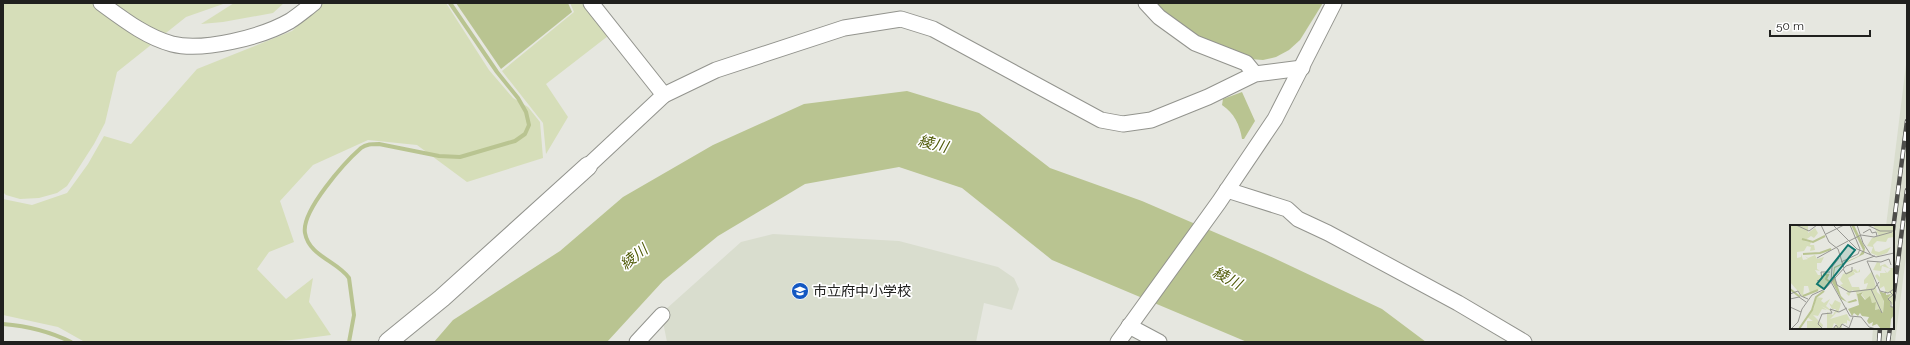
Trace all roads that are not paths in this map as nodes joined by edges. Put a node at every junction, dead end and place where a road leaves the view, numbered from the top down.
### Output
1 (102, 3) edge
2 (314, 3) edge
3 (591, 3) edge
4 (1146, 3) edge
5 (1334, 3) edge
6 (1302, 68) junction
7 (1255, 74) junction
8 (664, 95) junction
9 (588, 166) joint
10 (1223, 196) junction
11 (662, 315) dead end
12 (1131, 324) junction
13 (388, 342) edge
14 (636, 342) edge
15 (1118, 342) edge
16 (1159, 342) edge
17 (1524, 342) edge

1 - 2 street
3 - 8 street
4 - 7 street
5 - 6 street
6 - 7 street
6 - 10 street
7 - 8 street
8 - 9 street
9 - 13 street
10 - 12 street
10 - 17 street
11 - 14 street
12 - 15 street
12 - 16 street

